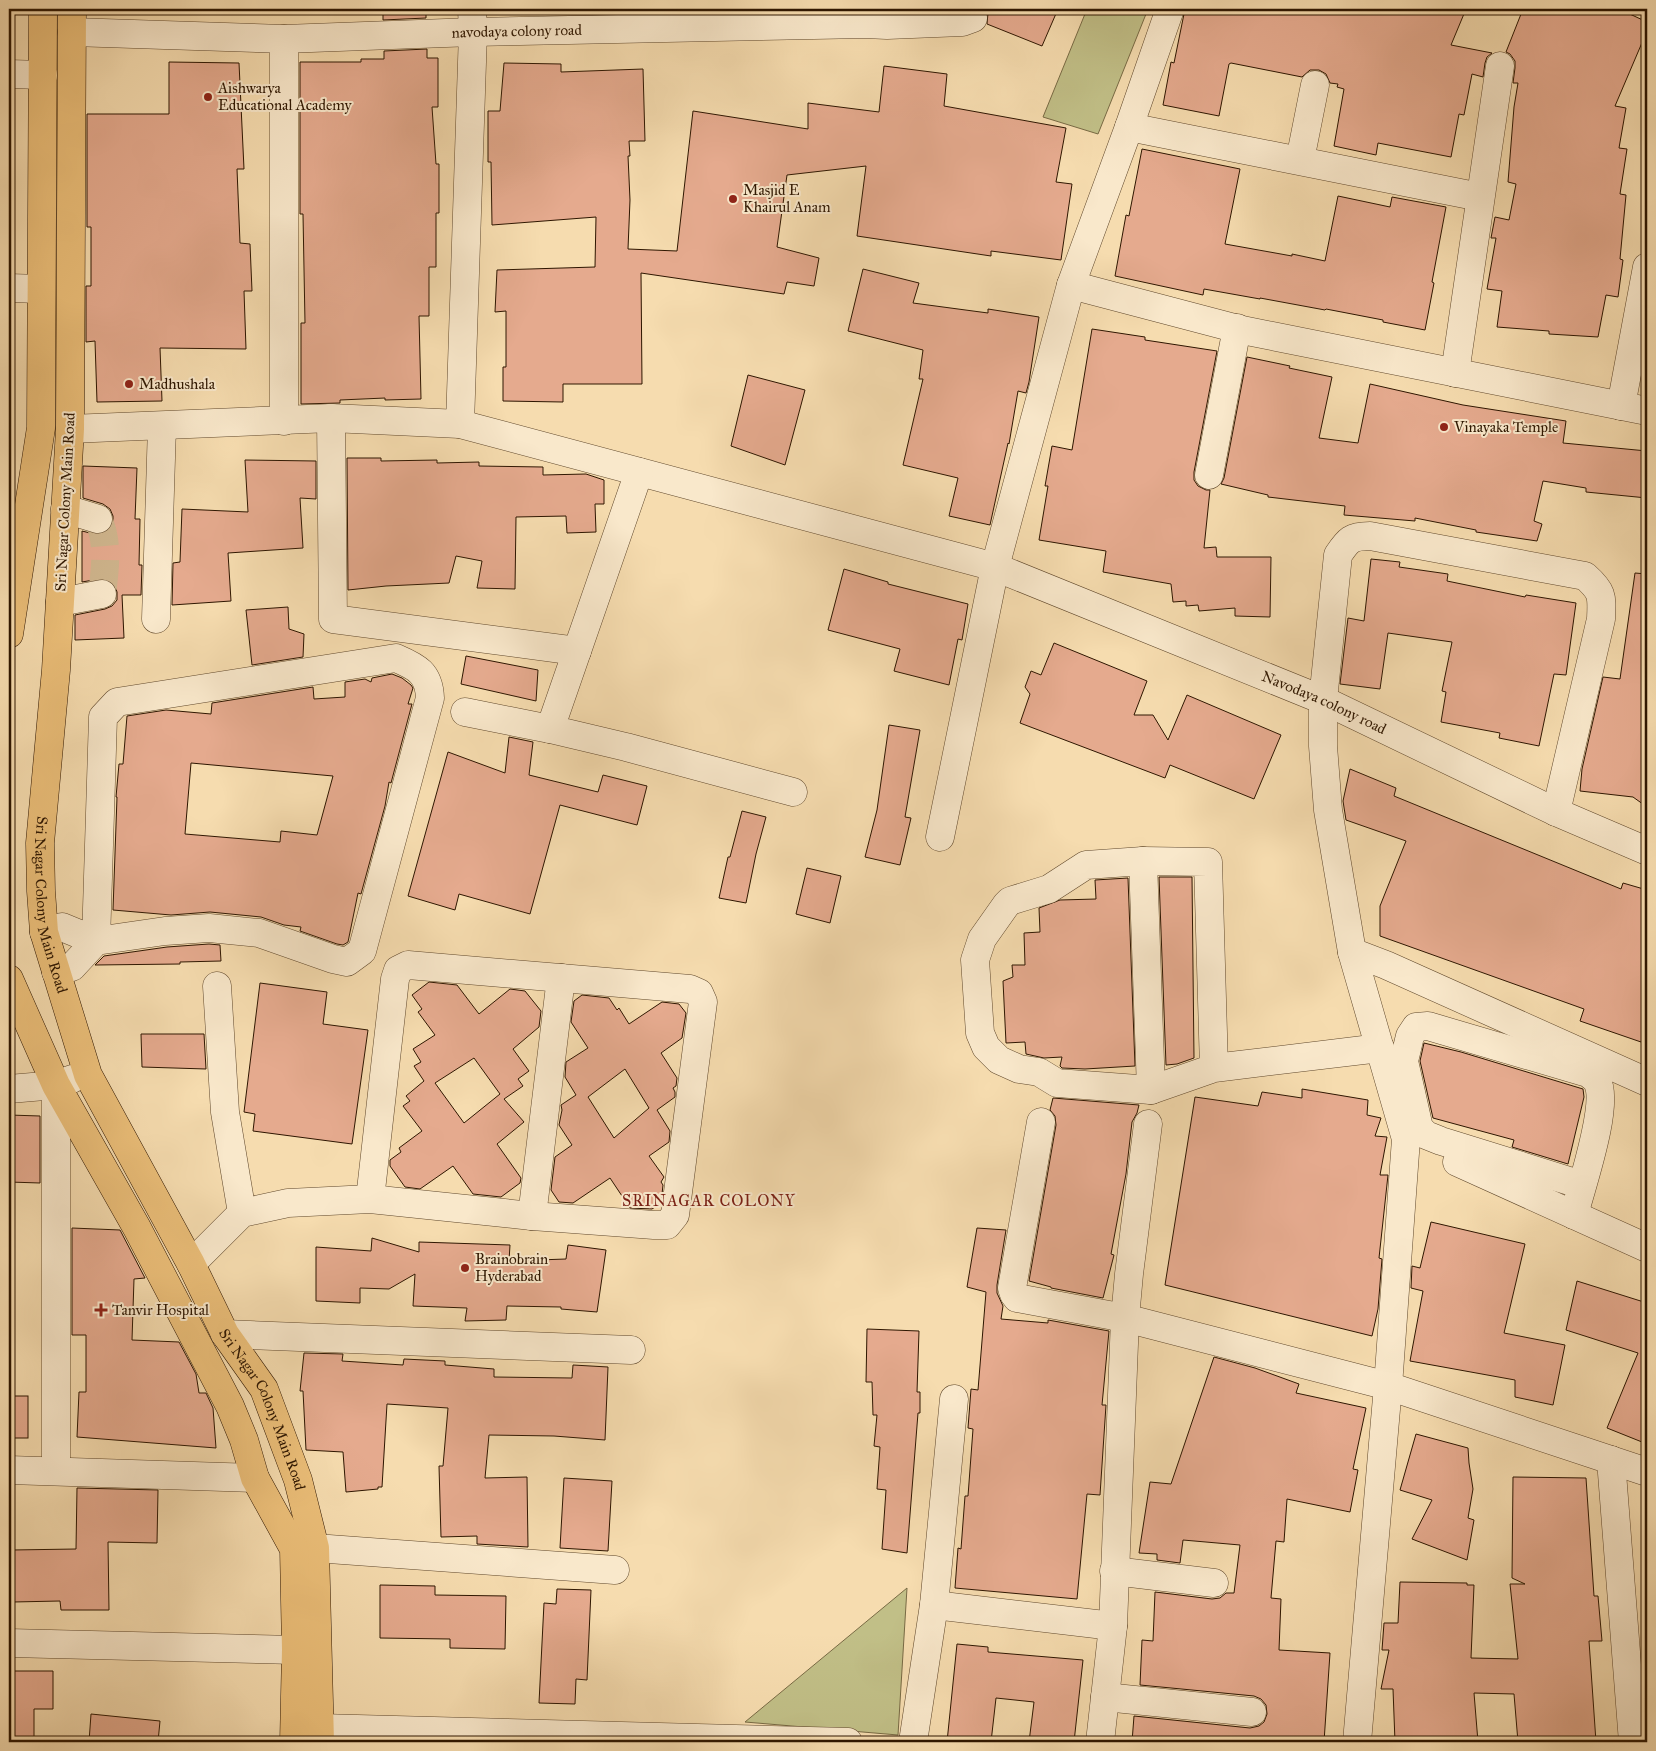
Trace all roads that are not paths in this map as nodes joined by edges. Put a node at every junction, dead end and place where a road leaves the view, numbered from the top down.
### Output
1 (43, 9) edge
2 (1170, 9) edge
3 (821, 17) edge
4 (967, 20) dead end
5 (72, 21) edge
6 (472, 21) edge
7 (284, 39) junction
8 (1500, 66) dead end
9 (9, 74) edge
10 (43, 75) junction
11 (1315, 85) dead end
12 (1130, 126) junction
13 (1300, 160) junction
14 (1480, 197) junction
15 (1647, 267) edge
16 (1071, 285) junction
17 (9, 288) edge
18 (41, 289) junction
19 (1237, 328) junction
20 (1455, 373) junction
21 (1634, 409) edge
22 (331, 418) junction
23 (284, 422) junction
24 (460, 424) junction
25 (162, 426) junction
26 (70, 429) junction
27 (638, 472) junction
28 (1209, 476) dead end
29 (65, 509) junction
30 (98, 519) dead end
31 (995, 567) junction
32 (102, 594) dead end
33 (60, 602) junction
34 (156, 619) dead end
35 (9, 634) edge
36 (577, 651) junction
37 (1323, 700) junction
38 (464, 712) dead end
39 (550, 729) junction
40 (793, 792) dead end
41 (1556, 812) junction
42 (940, 837) dead end
43 (1647, 851) edge
44 (1143, 861) junction
45 (44, 932) junction
46 (96, 941) junction
47 (1352, 952) junction
48 (56, 972) junction
49 (561, 978) junction
50 (9, 979) edge
51 (217, 986) dead end
52 (1380, 1048) junction
53 (1214, 1068) junction
54 (88, 1074) junction
55 (1647, 1082) edge
56 (56, 1085) junction
57 (9, 1089) edge
58 (1151, 1090) junction
59 (1041, 1122) dead end
60 (1148, 1124) dead end
61 (1406, 1139) junction
62 (1582, 1185) junction
63 (370, 1199) junction
64 (242, 1213) junction
65 (1574, 1215) junction
66 (532, 1216) junction
67 (1647, 1248) edge
68 (191, 1264) junction
69 (1125, 1318) junction
70 (225, 1334) junction
71 (630, 1350) dead end
72 (1388, 1386) junction
73 (264, 1389) junction
74 (954, 1398) dead end
75 (230, 1406) junction
76 (1611, 1460) junction
77 (9, 1470) edge
78 (56, 1471) junction
79 (1647, 1472) edge
80 (255, 1478) junction
81 (315, 1548) junction
82 (615, 1570) dead end
83 (1114, 1571) junction
84 (1214, 1583) dead end
85 (934, 1605) junction
86 (1112, 1626) junction
87 (9, 1643) edge
88 (296, 1650) junction
89 (1105, 1697) junction
90 (1252, 1712) dead end
91 (320, 1735) edge
92 (674, 1740) edge
93 (294, 1742) edge
94 (848, 1742) edge
95 (913, 1742) edge
96 (1100, 1742) edge
97 (1357, 1742) edge
98 (1633, 1742) edge

1 - 10 main road, Sri Nagar Colony Main Road
2 - 12 street
3 - 4 street, navodaya colony road
3 - 6 street, navodaya colony road
5 - 7 street, navodaya colony road
5 - 26 main road, Sri Nagar Colony Main Road
6 - 7 street, navodaya colony road
6 - 24 street
7 - 23 street
8 - 14 street
9 - 10 street
10 - 18 main road, Sri Nagar Colony Main Road
11 - 13 street
12 - 13 street
12 - 16 street
13 - 14 street
14 - 20 street
15 - 21 street
16 - 19 street
16 - 31 street
17 - 18 street
18 - 35 main road, Sri Nagar Colony Main Road
19 - 20 street
19 - 28 street
20 - 21 street
22 - 23 street, Navodaya colony road
22 - 24 street, Navodaya colony road
22 - 36 street
23 - 25 street, Navodaya colony road
24 - 27 street, Navodaya colony road
25 - 26 street, Navodaya colony road
25 - 34 street
26 - 29 main road, Sri Nagar Colony Main Road
27 - 31 street, Navodaya colony road
27 - 36 street
29 - 30 street
29 - 33 main road, Sri Nagar Colony Main Road
31 - 37 street, Navodaya colony road
31 - 42 street
32 - 33 street
33 - 45 main road, Sri Nagar Colony Main Road
36 - 39 street
37 - 41 street, Navodaya colony road
37 - 41 street
37 - 47 street
38 - 39 street
39 - 40 street
41 - 43 street, Navodaya colony road
44 - 53 street
44 - 58 street
44 - 58 street
45 - 46 street
45 - 48 main road, Sri Nagar Colony Main Road
46 - 46 street
46 - 48 street
47 - 52 street
47 - 55 street
48 - 54 main road, Sri Nagar Colony Main Road
49 - 63 street
49 - 66 street
49 - 66 street
50 - 56 main road, Sri Nagar Colony Main Road
51 - 64 street
52 - 53 street
52 - 61 street
53 - 58 street
54 - 56 street
54 - 68 main road, Sri Nagar Colony Main Road
56 - 57 street
56 - 75 main road, Sri Nagar Colony Main Road
56 - 78 street
59 - 69 street
60 - 69 street
61 - 65 street
61 - 72 street
62 - 62 street
62 - 65 street
63 - 64 street
63 - 66 street
64 - 68 street
65 - 67 street
68 - 70 main road, Sri Nagar Colony Main Road
69 - 72 street
69 - 83 street
70 - 71 street
70 - 73 main road, Sri Nagar Colony Main Road
72 - 76 street
72 - 97 street
73 - 75 main road
73 - 81 main road, Sri Nagar Colony Main Road
74 - 85 street
75 - 80 main road, Sri Nagar Colony Main Road
76 - 79 street
76 - 98 street
77 - 78 street
78 - 80 street
80 - 88 main road, Sri Nagar Colony Main Road
81 - 82 street
81 - 91 main road, Sri Nagar Colony Main Road
83 - 84 street
83 - 86 street
85 - 86 street
85 - 95 street
86 - 89 street
87 - 88 street
88 - 93 main road, Sri Nagar Colony Main Road
89 - 90 street
89 - 96 street
91 - 92 street
92 - 94 street

